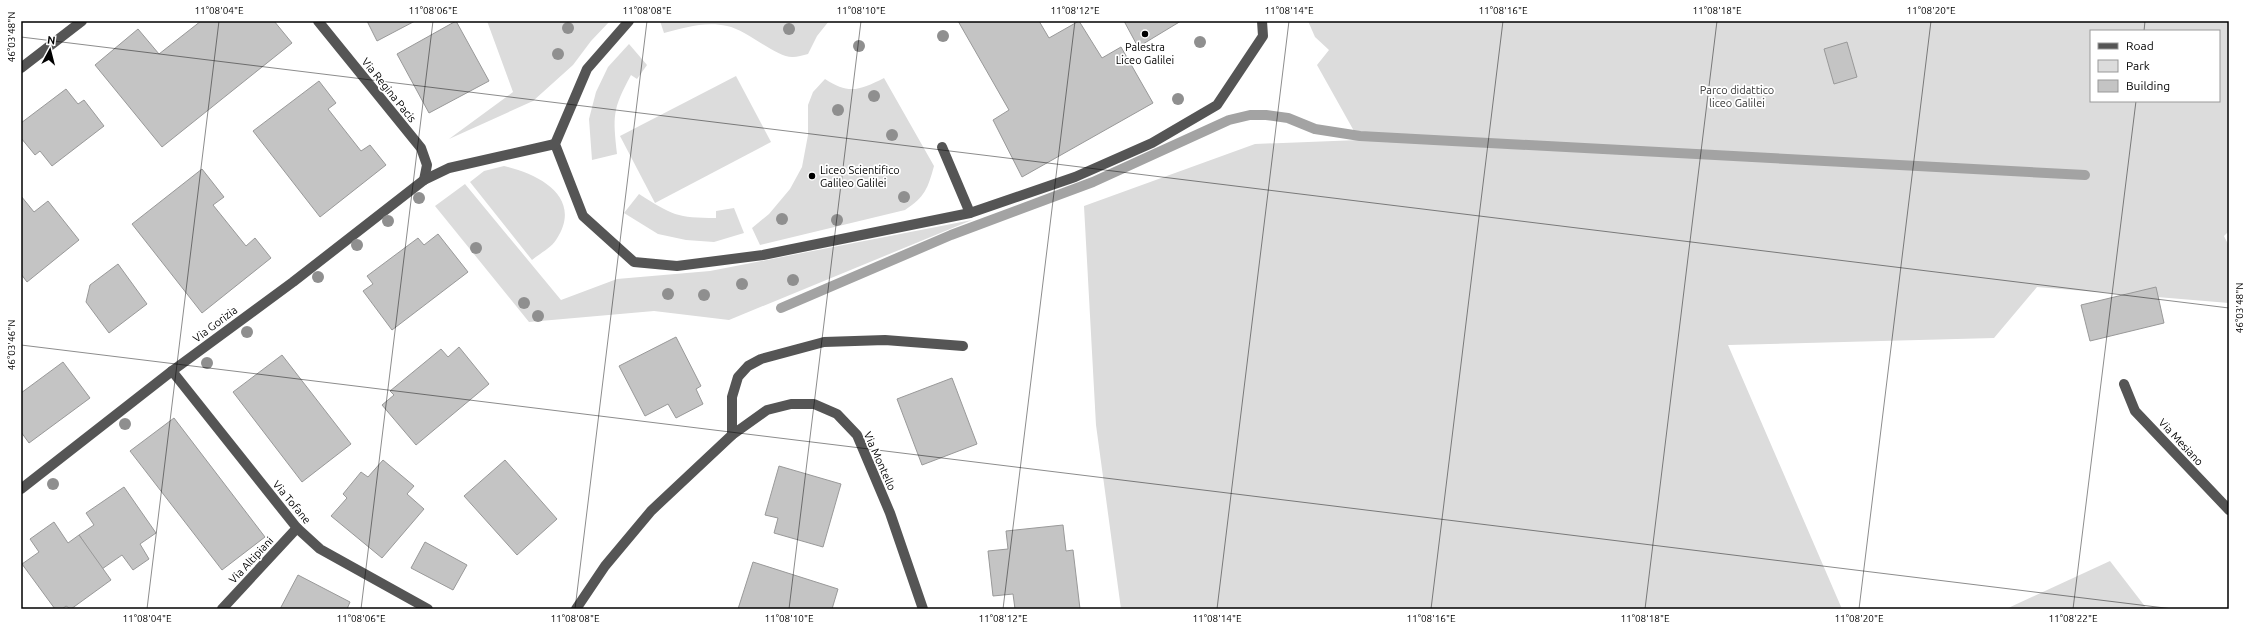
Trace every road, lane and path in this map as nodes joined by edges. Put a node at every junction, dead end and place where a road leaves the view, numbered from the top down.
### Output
1 (82, 21) edge
2 (318, 21) edge
3 (629, 21) edge
4 (1262, 21) edge
5 (21, 68) edge
6 (556, 144) junction
7 (942, 147) dead end
8 (424, 180) junction
9 (970, 213) junction
10 (963, 346) dead end
11 (172, 371) junction
12 (2124, 384) dead end
13 (732, 435) junction
14 (21, 489) edge
15 (2229, 510) edge
16 (297, 528) junction
17 (222, 609) edge
18 (428, 609) edge
19 (576, 609) edge
20 (923, 609) edge

1 - 5 street
2 - 8 street, Via Regina Pacis
3 - 6 street
4 - 9 street
6 - 8 street, Via Gorizia
6 - 9 street
7 - 9 street
8 - 11 street, Via Gorizia
10 - 13 street
11 - 14 street, Via Gorizia
11 - 16 street, Via Tofane
12 - 15 street, Via Mesiano
13 - 19 street, Via Montello
13 - 20 street, Via Montello
16 - 17 street, Via Altipiani
16 - 18 street, Via Tofane

